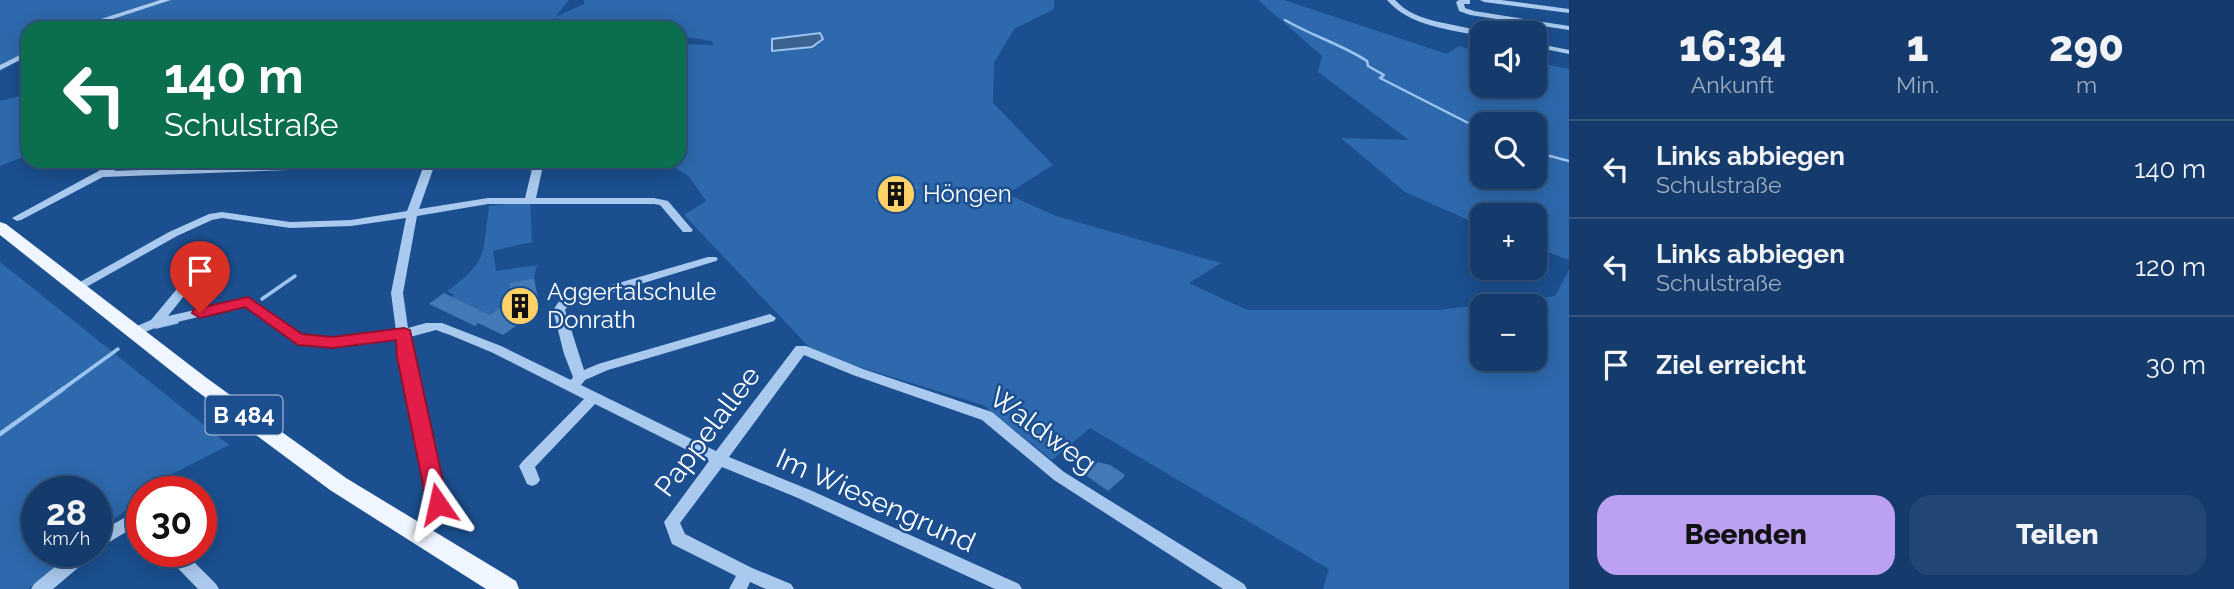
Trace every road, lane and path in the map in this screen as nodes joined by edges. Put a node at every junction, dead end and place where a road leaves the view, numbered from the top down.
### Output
1 (167, 0) edge
2 (1391, 0) edge
3 (1484, 0) edge
4 (1467, 2) dead end
5 (1569, 11) edge
6 (100, 21) edge
7 (1569, 28) edge
8 (1470, 31) edge
9 (1547, 47) edge
10 (1569, 52) edge
11 (21, 57) edge
12 (0, 68) edge
13 (114, 168) edge
14 (268, 168) edge
15 (429, 168) edge
16 (537, 168) edge
17 (105, 174) junction
18 (530, 201) junction
19 (411, 212) junction
20 (17, 218) dead end
21 (0, 227) edge
22 (687, 230) dead end
23 (210, 256) dead end
24 (712, 259) dead end
25 (77, 287) junction
26 (770, 318) dead end
27 (156, 323) junction
28 (135, 332) junction
29 (404, 334) junction
30 (801, 349) joint
31 (576, 382) junction
32 (594, 397) junction
33 (718, 459) junction
34 (531, 480) dead end
35 (417, 536) junction
36 (67, 567) edge
37 (188, 567) edge
38 (742, 581) edge
39 (40, 589) edge
40 (210, 589) edge
41 (507, 589) edge
42 (785, 589) edge
43 (1013, 589) edge
44 (1238, 589) edge

1 - 6 street
2 - 8 street
3 - 5 street
4 - 7 street
9 - 10 street
11 - 12 street
13 - 17 street
14 - 17 street
15 - 19 street
16 - 18 street
17 - 20 street
18 - 19 street
18 - 22 street
19 - 25 street
19 - 29 street
21 - 25 main road, B 484
23 - 27 street
24 - 31 street
25 - 28 main road, B 484
26 - 31 street
27 - 28 street, Im Wiesengrund
27 - 29 street, Im Wiesengrund
28 - 35 main road, B 484
29 - 31 street, Im Wiesengrund
29 - 35 street
30 - 33 street, Pappelallee
30 - 44 street, Waldweg
31 - 32 street, Im Wiesengrund
32 - 33 street, Im Wiesengrund
32 - 34 street
33 - 38 street, Pappelallee
33 - 43 street, Im Wiesengrund
35 - 41 main road, B 484
36 - 39 street
37 - 40 street
38 - 42 street

